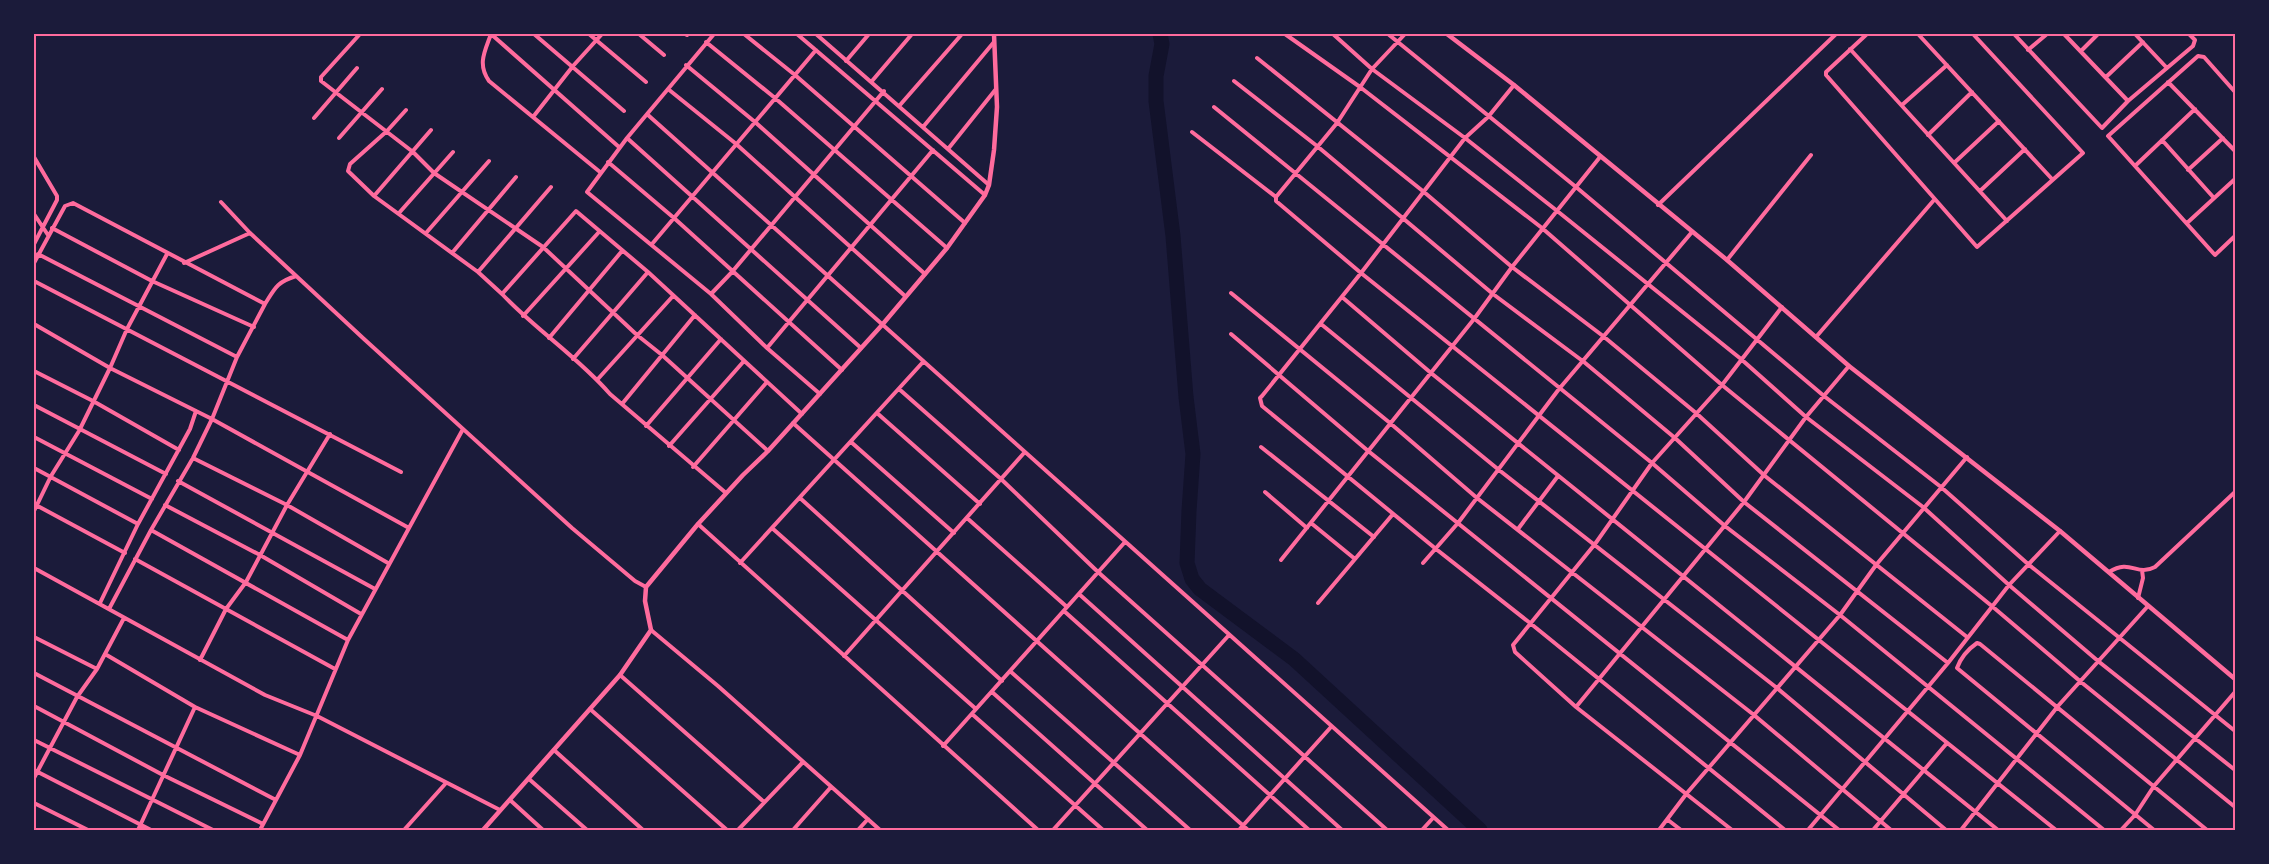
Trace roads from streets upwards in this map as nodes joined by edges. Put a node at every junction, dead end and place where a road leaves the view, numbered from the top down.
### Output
1 (360, 34) edge
2 (491, 34) edge
3 (534, 34) edge
4 (589, 34) edge
5 (602, 34) edge
6 (639, 34) edge
7 (714, 34) edge
8 (744, 34) edge
9 (797, 34) edge
10 (816, 34) edge
11 (827, 34) edge
12 (869, 34) edge
13 (912, 34) edge
14 (962, 34) edge
15 (993, 34) edge
16 (1284, 34) edge
17 (1333, 34) edge
18 (1388, 34) edge
19 (1404, 34) edge
20 (1447, 34) edge
21 (1836, 34) edge
22 (1867, 34) edge
23 (1918, 34) edge
24 (1973, 34) edge
25 (2014, 34) edge
26 (2047, 34) edge
27 (2064, 34) edge
28 (2098, 34) edge
29 (2135, 34) edge
30 (2190, 34) edge
31 (823, 39) junction
32 (597, 40) junction
33 (1397, 41) junction
34 (706, 42) junction
35 (994, 42) junction
36 (2143, 42) junction
37 (1850, 49) junction
38 (816, 50) junction
39 (2028, 50) junction
40 (2081, 51) junction
41 (664, 56) dead end
42 (1257, 58) dead end
43 (846, 60) junction
44 (686, 65) junction
45 (1947, 65) junction
46 (573, 66) junction
47 (357, 68) dead end
48 (2167, 68) junction
49 (1372, 69) junction
50 (795, 75) junction
51 (2106, 77) junction
52 (872, 81) junction
53 (1234, 81) dead end
54 (646, 82) dead end
55 (2168, 82) junction
56 (1514, 85) junction
57 (1360, 87) junction
58 (382, 89) dead end
59 (668, 89) junction
60 (996, 89) junction
61 (555, 90) junction
62 (884, 91) junction
63 (1972, 92) junction
64 (2235, 92) edge
65 (335, 93) junction
66 (775, 98) junction
67 (877, 101) junction
68 (2128, 101) junction
69 (900, 105) junction
70 (1902, 105) junction
71 (1214, 107) dead end
72 (2195, 109) junction
73 (406, 110) dead end
74 (624, 110) dead end
75 (362, 112) junction
76 (648, 115) junction
77 (533, 117) junction
78 (1488, 117) junction
79 (314, 118) dead end
80 (1999, 120) junction
81 (755, 122) junction
82 (1337, 123) junction
83 (854, 127) junction
84 (923, 127) junction
85 (431, 130) dead end
86 (387, 131) junction
87 (1192, 132) dead end
88 (1928, 135) junction
89 (339, 138) dead end
90 (626, 138) junction
91 (1465, 138) junction
92 (2223, 138) junction
93 (2162, 140) junction
94 (736, 143) junction
95 (1317, 146) junction
96 (619, 147) junction
97 (948, 148) junction
98 (2025, 149) junction
99 (834, 150) junction
100 (932, 150) junction
101 (2235, 151) edge
102 (413, 152) junction
103 (453, 152) dead end
104 (1811, 155) dead end
105 (1451, 156) junction
106 (34, 157) edge
107 (1600, 157) junction
108 (489, 161) dead end
109 (608, 162) junction
110 (1954, 163) junction
111 (2136, 165) junction
112 (2188, 170) junction
113 (713, 171) junction
114 (1295, 171) junction
115 (600, 172) junction
116 (434, 173) junction
117 (814, 175) junction
118 (516, 176) dead end
119 (910, 177) junction
120 (2235, 178) edge
121 (2052, 179) junction
122 (989, 185) junction
123 (551, 187) dead end
124 (1576, 187) junction
125 (463, 191) junction
126 (1980, 191) junction
127 (1424, 192) junction
128 (985, 195) junction
129 (374, 196) junction
130 (693, 196) junction
131 (794, 196) junction
132 (1276, 197) junction
133 (2214, 198) junction
134 (890, 200) junction
135 (1934, 200) junction
136 (221, 202) dead end
137 (1658, 205) junction
138 (1556, 210) junction
139 (487, 211) junction
140 (399, 213) junction
141 (34, 214) edge
142 (674, 218) junction
143 (1403, 219) junction
144 (2008, 221) junction
145 (965, 223) junction
146 (2188, 223) junction
147 (771, 225) junction
148 (869, 226) junction
149 (42, 228) junction
150 (52, 228) junction
151 (1542, 228) junction
152 (515, 229) junction
153 (250, 232) junction
154 (426, 232) junction
155 (599, 232) junction
156 (1692, 232) junction
157 (48, 235) junction
158 (2235, 236) edge
159 (34, 244) edge
160 (652, 244) junction
161 (1383, 245) junction
162 (543, 247) junction
163 (850, 247) junction
164 (947, 248) junction
165 (751, 249) junction
166 (622, 251) junction
167 (452, 253) junction
168 (38, 254) junction
169 (166, 254) junction
170 (1726, 260) junction
171 (1666, 262) junction
172 (34, 263) edge
173 (184, 264) junction
174 (1512, 267) junction
175 (565, 270) junction
176 (478, 272) junction
177 (648, 272) junction
178 (732, 272) junction
179 (1361, 273) junction
180 (925, 274) junction
181 (296, 276) junction
182 (827, 276) junction
183 (34, 280) edge
184 (152, 281) junction
185 (1647, 283) junction
186 (588, 290) junction
187 (502, 294) junction
188 (711, 294) junction
189 (1231, 294) dead end
190 (1493, 294) junction
191 (673, 296) junction
192 (905, 296) junction
193 (1342, 297) junction
194 (807, 300) junction
195 (265, 304) junction
196 (140, 306) junction
197 (1630, 307) junction
198 (1782, 307) junction
199 (612, 312) junction
200 (695, 315) junction
201 (523, 316) junction
202 (1474, 319) junction
203 (789, 323) junction
204 (34, 324) edge
205 (1321, 324) junction
206 (882, 325) junction
207 (254, 327) junction
208 (127, 329) junction
209 (1230, 334) dead end
210 (637, 335) junction
211 (1603, 336) junction
212 (1816, 337) junction
213 (548, 338) junction
214 (721, 339) junction
215 (1756, 340) junction
216 (1451, 345) junction
217 (767, 348) junction
218 (861, 348) junction
219 (1300, 350) junction
220 (662, 355) junction
221 (237, 357) junction
222 (573, 359) junction
223 (1741, 359) junction
224 (744, 361) junction
225 (923, 362) junction
226 (1584, 362) junction
227 (1849, 366) junction
228 (110, 368) junction
229 (842, 370) junction
230 (34, 371) edge
231 (1431, 373) junction
232 (1279, 376) junction
233 (687, 378) junction
234 (597, 380) junction
235 (227, 382) junction
236 (767, 382) junction
237 (1722, 385) junction
238 (899, 389) junction
239 (1559, 389) junction
240 (820, 394) junction
241 (1824, 396) junction
242 (1411, 398) junction
243 (710, 399) junction
244 (93, 401) junction
245 (622, 404) junction
246 (34, 405) edge
247 (196, 411) junction
248 (877, 413) junction
249 (1696, 413) junction
250 (802, 414) junction
251 (1539, 416) junction
252 (1806, 418) junction
253 (212, 419) junction
254 (734, 420) junction
255 (793, 423) junction
256 (1390, 423) junction
257 (646, 426) junction
258 (463, 429) junction
259 (79, 431) junction
260 (330, 434) junction
261 (34, 437) edge
262 (1675, 438) junction
263 (1790, 441) junction
264 (851, 442) junction
265 (1518, 444) junction
266 (669, 446) junction
267 (1261, 447) dead end
268 (179, 450) junction
269 (1367, 450) junction
270 (768, 451) junction
271 (66, 453) junction
272 (1024, 453) junction
273 (1966, 457) junction
274 (193, 458) junction
275 (834, 460) junction
276 (1652, 463) junction
277 (693, 467) junction
278 (34, 468) edge
279 (1499, 470) junction
280 (307, 471) junction
281 (401, 472) dead end
282 (166, 474) junction
283 (51, 476) junction
284 (1348, 476) junction
285 (1558, 476) junction
286 (1765, 476) junction
287 (1001, 479) junction
288 (178, 481) junction
289 (1940, 487) junction
290 (1633, 490) junction
291 (1264, 492) dead end
292 (2235, 492) edge
293 (726, 494) junction
294 (800, 498) junction
295 (1477, 498) junction
296 (152, 499) junction
297 (1328, 501) junction
298 (1539, 501) junction
299 (1744, 502) junction
300 (980, 504) junction
301 (36, 505) edge
302 (165, 505) junction
303 (287, 505) junction
304 (1923, 508) junction
305 (34, 511) edge
306 (1393, 514) junction
307 (967, 518) junction
308 (1612, 520) junction
309 (1311, 523) junction
310 (1458, 523) junction
311 (138, 524) junction
312 (698, 524) junction
313 (1725, 526) junction
314 (409, 528) junction
315 (772, 528) junction
316 (1307, 528) junction
317 (151, 530) junction
318 (1518, 530) junction
319 (2060, 531) junction
320 (272, 533) junction
321 (954, 533) junction
322 (1904, 533) junction
323 (1374, 537) junction
324 (1124, 542) junction
325 (1595, 544) junction
326 (1436, 549) junction
327 (1706, 549) junction
328 (937, 552) junction
329 (126, 553) junction
330 (260, 555) junction
331 (135, 559) junction
332 (1356, 559) junction
333 (1281, 560) dead end
334 (388, 563) junction
335 (740, 563) junction
336 (1423, 563) dead end
337 (2028, 564) junction
338 (1876, 565) junction
339 (34, 568) edge
340 (2142, 570) junction
341 (1098, 572) junction
342 (1573, 572) junction
343 (2109, 572) junction
344 (1683, 576) junction
345 (246, 582) junction
346 (2009, 585) junction
347 (646, 587) junction
348 (375, 589) junction
349 (902, 591) junction
350 (1856, 591) junction
351 (1079, 594) junction
352 (2138, 598) junction
353 (1550, 599) junction
354 (1663, 601) junction
355 (100, 603) junction
356 (1318, 603) dead end
357 (2148, 606) junction
358 (1067, 607) junction
359 (1993, 607) junction
360 (109, 609) junction
361 (226, 609) junction
362 (1064, 611) junction
363 (361, 614) junction
364 (1840, 615) junction
365 (124, 618) junction
366 (876, 620) junction
367 (1530, 623) junction
368 (1642, 627) junction
369 (651, 630) junction
370 (1229, 635) junction
371 (34, 637) edge
372 (1967, 637) junction
373 (2118, 637) junction
374 (348, 640) junction
375 (1818, 640) junction
376 (1037, 641) junction
377 (105, 654) junction
378 (1619, 654) junction
379 (844, 656) junction
380 (200, 660) junction
381 (2098, 661) junction
382 (1948, 663) junction
383 (1202, 665) junction
384 (1795, 667) junction
385 (97, 669) junction
386 (335, 670) junction
387 (1010, 671) junction
388 (34, 673) edge
389 (620, 675) junction
390 (2235, 679) edge
391 (1598, 680) junction
392 (1002, 682) junction
393 (2082, 682) junction
394 (1182, 687) junction
395 (1928, 687) junction
396 (1777, 688) junction
397 (992, 692) junction
398 (2235, 692) edge
399 (77, 697) junction
400 (1168, 703) junction
401 (34, 706) edge
402 (2058, 706) junction
403 (195, 707) junction
404 (1576, 707) junction
405 (590, 709) junction
406 (976, 710) junction
407 (1908, 711) junction
408 (972, 714) junction
409 (1754, 715) junction
410 (2216, 715) junction
411 (317, 716) junction
412 (63, 723) junction
413 (1332, 727) junction
414 (2235, 731) edge
415 (1140, 733) junction
416 (2036, 735) junction
417 (2195, 738) junction
418 (1885, 739) junction
419 (34, 740) edge
420 (1731, 742) junction
421 (1947, 743) junction
422 (944, 746) junction
423 (177, 747) junction
424 (49, 749) junction
425 (554, 750) junction
426 (300, 755) junction
427 (1305, 757) junction
428 (2016, 759) junction
429 (2178, 759) junction
430 (804, 762) junction
431 (1114, 762) junction
432 (1865, 762) junction
433 (1709, 767) junction
434 (2235, 770) edge
435 (35, 771) edge
436 (1924, 771) junction
437 (164, 775) junction
438 (34, 778) edge
439 (530, 779) junction
440 (1285, 779) junction
441 (446, 783) junction
442 (1095, 783) junction
443 (1997, 783) junction
444 (2154, 786) junction
445 (831, 787) junction
446 (1843, 789) junction
447 (1687, 793) junction
448 (1903, 794) junction
449 (1270, 796) junction
450 (152, 800) junction
451 (276, 800) junction
452 (510, 800) junction
453 (764, 802) junction
454 (34, 803) edge
455 (1076, 806) junction
456 (2235, 807) edge
457 (500, 810) junction
458 (1975, 812) junction
459 (1821, 815) junction
460 (2135, 815) junction
461 (1433, 818) junction
462 (868, 819) junction
463 (1668, 820) junction
464 (1881, 821) junction
465 (263, 824) junction
466 (141, 825) junction
467 (1243, 826) junction
468 (88, 830) edge
469 (138, 830) edge
470 (150, 830) edge
471 (213, 830) edge
472 (260, 830) edge
473 (404, 830) edge
474 (483, 830) edge
475 (543, 830) edge
476 (587, 830) edge
477 (643, 830) edge
478 (726, 830) edge
479 (738, 830) edge
480 (793, 830) edge
481 (858, 830) edge
482 (880, 830) edge
483 (1038, 830) edge
484 (1053, 830) edge
485 (1103, 830) edge
486 (1147, 830) edge
487 (1190, 830) edge
488 (1239, 830) edge
489 (1248, 830) edge
490 (1309, 830) edge
491 (1342, 830) edge
492 (1387, 830) edge
493 (1422, 830) edge
494 (1448, 830) edge
495 (1659, 830) edge
496 (1681, 830) edge
497 (1732, 830) edge
498 (1785, 830) edge
499 (1808, 830) edge
500 (1839, 830) edge
501 (1873, 830) edge
502 (1891, 830) edge
503 (1946, 830) edge
504 (1961, 830) edge
505 (1998, 830) edge
506 (2056, 830) edge
507 (2104, 830) edge
508 (2121, 830) edge
509 (2154, 830) edge
510 (2207, 830) edge

1 - 65 street
2 - 61 street
2 - 77 street
3 - 46 street
4 - 32 street
5 - 32 street
6 - 41 street
7 - 34 street
8 - 50 street
9 - 38 street
10 - 31 street
11 - 31 street
12 - 43 street
13 - 52 street
14 - 69 street
15 - 35 street
16 - 57 street
17 - 49 street
18 - 33 street
19 - 33 street
20 - 56 street
21 - 137 street
22 - 37 street
23 - 45 street
24 - 121 street
25 - 39 street
26 - 39 street
27 - 40 street
28 - 40 street
29 - 36 street
30 - 48 street
31 - 43 street
32 - 46 street
32 - 54 street
33 - 49 street
33 - 78 street
34 - 44 street
34 - 66 street
35 - 60 street
35 - 84 street
36 - 48 street
36 - 51 street
37 - 70 street
37 - 135 street
38 - 50 street
38 - 67 street
39 - 68 street
40 - 51 street
42 - 82 street
43 - 52 street
44 - 59 street
44 - 81 street
45 - 63 street
45 - 70 street
46 - 61 street
46 - 74 street
47 - 65 street
48 - 68 street
49 - 57 street
49 - 91 street
50 - 66 street
50 - 83 street
51 - 68 street
52 - 62 street
53 - 95 street
55 - 64 street
55 - 72 street
55 - 111 street
56 - 78 street
56 - 107 street
57 - 82 street
57 - 105 street
58 - 75 street
59 - 76 street
59 - 94 street
60 - 97 street
60 - 122 street
61 - 77 street
61 - 96 street
62 - 67 street
62 - 69 street
63 - 80 street
63 - 88 street
65 - 75 street
65 - 79 street
66 - 81 street
66 - 99 street
67 - 83 street
67 - 100 street
69 - 84 street
70 - 88 street
71 - 114 street
72 - 92 street
72 - 93 street
73 - 86 street
75 - 86 street
75 - 89 street
76 - 90 street
76 - 113 street
77 - 115 street
78 - 91 street
78 - 124 street
80 - 98 street
80 - 110 street
81 - 94 street
81 - 117 street
82 - 95 street
82 - 127 street
83 - 99 street
83 - 119 street
84 - 97 street
85 - 102 street
86 - 102 street
86 - 129 street
87 - 132 street
88 - 110 street
90 - 96 street
90 - 130 street
91 - 105 street
91 - 138 street
92 - 101 street
92 - 112 street
93 - 111 street
93 - 112 street
94 - 113 street
94 - 131 street
95 - 114 street
95 - 143 street
96 - 109 street
97 - 122 street
98 - 121 street
98 - 126 street
99 - 117 street
99 - 134 street
100 - 119 street
100 - 128 street
102 - 116 street
102 - 129 street
103 - 116 street
104 - 170 street
105 - 127 street
105 - 151 street
106 - 149 street
107 - 124 street
107 - 137 street
108 - 125 street
109 - 115 street
109 - 142 street
110 - 126 street
111 - 146 street
112 - 133 street
113 - 130 street
113 - 147 street
114 - 132 street
114 - 161 street
115 - 160 street
116 - 125 street
116 - 140 street
117 - 131 street
117 - 148 street
118 - 139 street
119 - 134 street
119 - 145 street
120 - 133 street
121 - 144 street
122 - 128 street
123 - 152 street
124 - 138 street
124 - 171 street
125 - 139 street
125 - 154 street
126 - 144 street
127 - 143 street
127 - 174 street
128 - 145 street
129 - 140 street
130 - 142 street
130 - 165 street
131 - 147 street
131 - 163 street
132 - 179 street
133 - 146 street
134 - 148 street
134 - 164 street
135 - 144 street
135 - 212 street
136 - 153 street
137 - 156 street
138 - 151 street
138 - 185 street
139 - 152 street
139 - 167 street
140 - 154 street
141 - 149 street
142 - 160 street
142 - 178 street
143 - 161 street
143 - 190 street
145 - 164 street
146 - 158 street
147 - 165 street
147 - 182 street
148 - 163 street
148 - 180 street
149 - 157 street
149 - 159 street
150 - 157 street
150 - 169 street
150 - 184 street
151 - 174 street
151 - 197 street
152 - 162 street
152 - 176 street
153 - 173 street
153 - 181 street
154 - 167 street
155 - 162 street
155 - 166 street
155 - 175 street
156 - 170 street
156 - 171 street
157 - 168 street
160 - 188 street
161 - 179 street
161 - 202 street
162 - 175 street
162 - 187 street
163 - 182 street
163 - 192 street
164 - 180 street
165 - 178 street
165 - 194 street
166 - 177 street
166 - 186 street
167 - 176 street
168 - 172 street
168 - 196 street
169 - 173 street
169 - 184 street
170 - 198 street
171 - 185 street
171 - 215 street
173 - 195 street
174 - 190 street
174 - 211 street
175 - 186 street
175 - 201 street
176 - 187 street
177 - 191 street
177 - 199 street
178 - 188 street
178 - 203 street
179 - 193 street
179 - 216 street
180 - 192 street
181 - 195 street
181 - 258 street
182 - 194 street
182 - 206 street
183 - 208 street
184 - 196 street
184 - 207 street
185 - 197 street
185 - 223 street
186 - 199 street
186 - 213 street
187 - 201 street
188 - 217 street
189 - 219 street
190 - 202 street
190 - 226 street
191 - 200 street
191 - 210 street
192 - 206 street
193 - 205 street
193 - 231 street
194 - 203 street
194 - 218 street
195 - 207 street
196 - 208 street
196 - 221 street
197 - 211 street
197 - 237 street
198 - 212 street
198 - 215 street
199 - 210 street
199 - 222 street
200 - 214 street
200 - 220 street
201 - 213 street
202 - 216 street
202 - 239 street
203 - 217 street
203 - 229 street
204 - 228 street
205 - 219 street
205 - 242 street
206 - 218 street
206 - 225 street
207 - 221 street
208 - 228 street
208 - 235 street
209 - 232 street
210 - 220 street
210 - 234 street
211 - 226 street
211 - 249 street
212 - 227 street
213 - 222 street
214 - 224 street
214 - 233 street
215 - 223 street
215 - 241 street
216 - 231 street
216 - 251 street
217 - 240 street
218 - 229 street
219 - 232 street
219 - 256 street
220 - 233 street
220 - 245 street
221 - 235 street
222 - 234 street
223 - 237 street
223 - 252 street
224 - 236 street
224 - 243 street
225 - 238 street
225 - 272 street
226 - 239 street
226 - 262 street
227 - 241 street
227 - 273 street
228 - 244 street
228 - 247 street
229 - 240 street
230 - 244 street
231 - 242 street
231 - 265 street
232 - 269 street
232 - 284 street
233 - 243 street
233 - 257 street
234 - 245 street
235 - 253 street
235 - 260 street
236 - 250 street
236 - 254 street
237 - 249 street
237 - 263 street
238 - 248 street
238 - 287 street
239 - 251 street
239 - 276 street
240 - 250 street
241 - 252 street
241 - 289 street
242 - 256 street
242 - 279 street
243 - 254 street
243 - 266 street
244 - 259 street
244 - 268 street
245 - 257 street
246 - 259 street
247 - 253 street
247 - 268 street
248 - 264 street
248 - 300 street
249 - 262 street
249 - 286 street
250 - 255 street
251 - 265 street
251 - 290 street
252 - 263 street
252 - 304 street
253 - 274 street
253 - 280 street
254 - 270 street
254 - 277 street
255 - 270 street
255 - 275 street
256 - 269 street
256 - 295 street
257 - 266 street
258 - 314 street
258 - 347 street
259 - 271 street
259 - 282 street
260 - 280 street
260 - 281 street
261 - 271 street
262 - 276 street
262 - 299 street
263 - 286 street
263 - 322 street
264 - 275 street
264 - 321 street
265 - 279 street
265 - 285 street
266 - 277 street
267 - 297 street
268 - 282 street
269 - 284 street
269 - 310 street
270 - 293 street
271 - 283 street
271 - 296 street
272 - 287 street
272 - 324 street
273 - 289 street
273 - 319 street
274 - 288 street
274 - 303 street
275 - 294 street
275 - 328 street
276 - 290 street
276 - 313 street
277 - 293 street
278 - 283 street
279 - 295 street
279 - 298 street
280 - 303 street
280 - 314 street
282 - 296 street
283 - 301 street
283 - 311 street
284 - 297 street
284 - 306 street
285 - 298 street
285 - 308 street
286 - 299 street
286 - 338 street
287 - 300 street
287 - 341 street
288 - 302 street
288 - 320 street
289 - 304 street
289 - 337 street
290 - 308 street
290 - 327 street
291 - 316 street
292 - 340 street
293 - 312 street
294 - 315 street
294 - 349 street
295 - 310 street
295 - 318 street
296 - 311 street
297 - 309 street
297 - 323 street
298 - 318 street
298 - 325 street
299 - 313 street
299 - 350 street
300 - 307 street
301 - 305 street
301 - 329 street
302 - 317 street
302 - 330 street
303 - 320 street
303 - 334 street
304 - 322 street
304 - 346 street
306 - 323 street
306 - 326 street
307 - 321 street
307 - 358 street
308 - 325 street
308 - 344 street
309 - 316 street
309 - 332 street
310 - 326 street
310 - 353 street
311 - 329 street
312 - 335 street
312 - 347 street
313 - 327 street
313 - 364 street
314 - 334 street
315 - 335 street
315 - 366 street
316 - 333 street
317 - 331 street
317 - 345 street
318 - 342 street
319 - 337 street
319 - 343 street
320 - 330 street
320 - 348 street
321 - 328 street
322 - 338 street
322 - 359 street
323 - 332 street
324 - 341 street
324 - 370 street
325 - 342 street
325 - 354 street
326 - 336 street
326 - 367 street
327 - 344 street
327 - 375 street
328 - 349 street
328 - 376 street
329 - 355 street
330 - 345 street
330 - 363 street
331 - 360 street
331 - 361 street
332 - 356 street
334 - 348 street
335 - 379 street
337 - 346 street
337 - 373 street
338 - 350 street
338 - 372 street
339 - 355 street
340 - 343 street
340 - 352 street
341 - 351 street
341 - 383 street
342 - 353 street
342 - 368 street
343 - 352 street
344 - 354 street
344 - 384 street
345 - 361 street
345 - 374 street
346 - 359 street
346 - 381 street
347 - 369 street
348 - 363 street
349 - 366 street
349 - 392 street
350 - 364 street
350 - 382 street
351 - 358 street
351 - 394 street
352 - 357 street
353 - 367 street
353 - 378 street
354 - 368 street
354 - 396 street
355 - 360 street
357 - 373 street
357 - 390 street
358 - 362 street
359 - 372 street
359 - 393 street
360 - 365 street
361 - 380 street
361 - 386 street
362 - 376 street
362 - 400 street
363 - 374 street
364 - 375 street
364 - 395 street
365 - 377 street
365 - 380 street
366 - 379 street
366 - 406 street
367 - 391 street
367 - 404 street
368 - 378 street
368 - 409 street
369 - 389 street
369 - 430 street
370 - 383 street
370 - 413 street
371 - 385 street
372 - 382 street
373 - 381 street
373 - 410 street
374 - 386 street
375 - 384 street
375 - 407 street
376 - 387 street
376 - 415 street
377 - 385 street
377 - 403 street
378 - 391 street
378 - 420 street
379 - 422 street
380 - 411 street
381 - 393 street
381 - 417 street
382 - 395 street
383 - 394 street
383 - 427 street
384 - 396 street
384 - 418 street
385 - 399 street
386 - 411 street
387 - 392 street
387 - 431 street
388 - 399 street
389 - 405 street
389 - 453 street
391 - 404 street
391 - 433 street
392 - 397 street
393 - 402 street
393 - 429 street
394 - 400 street
394 - 440 street
395 - 407 street
395 - 428 street
396 - 409 street
396 - 432 street
397 - 406 street
397 - 442 street
398 - 410 street
399 - 412 street
399 - 423 street
400 - 415 street
400 - 449 street
401 - 412 street
402 - 416 street
402 - 416 street
402 - 444 street
403 - 423 street
403 - 426 street
404 - 447 street
405 - 425 street
405 - 478 street
406 - 408 street
407 - 418 street
407 - 421 street
408 - 422 street
408 - 455 street
409 - 420 street
409 - 446 street
410 - 414 street
410 - 417 street
411 - 426 street
411 - 441 street
412 - 424 street
412 - 437 street
413 - 427 street
413 - 461 street
415 - 431 street
415 - 467 street
416 - 428 street
416 - 460 street
417 - 429 street
417 - 434 street
418 - 432 street
418 - 436 street
419 - 424 street
420 - 433 street
420 - 459 street
421 - 436 street
421 - 443 street
422 - 483 street
423 - 437 street
423 - 451 street
424 - 435 street
424 - 450 street
425 - 439 street
425 - 477 street
426 - 451 street
427 - 440 street
427 - 492 street
428 - 443 street
428 - 507 street
429 - 444 street
429 - 456 street
430 - 445 street
430 - 453 street
431 - 442 street
431 - 487 street
432 - 446 street
432 - 448 street
433 - 447 street
433 - 498 street
435 - 438 street
435 - 466 street
436 - 448 street
436 - 458 street
437 - 450 street
437 - 465 street
439 - 452 street
439 - 476 street
440 - 449 street
440 - 491 street
441 - 457 street
441 - 473 street
442 - 455 street
442 - 486 street
443 - 458 street
443 - 506 street
444 - 460 street
444 - 510 street
445 - 462 street
445 - 480 street
446 - 459 street
446 - 464 street
447 - 463 street
447 - 497 street
448 - 464 street
448 - 503 street
449 - 467 street
449 - 490 street
450 - 466 street
450 - 471 street
451 - 465 street
452 - 457 street
452 - 475 street
453 - 479 street
454 - 468 street
455 - 484 street
455 - 485 street
457 - 474 street
458 - 504 street
458 - 505 street
459 - 499 street
459 - 500 street
460 - 508 street
460 - 509 street
461 - 493 street
461 - 494 street
462 - 481 street
462 - 482 street
463 - 495 street
463 - 496 street
464 - 501 street
464 - 502 street
465 - 472 street
466 - 469 street
466 - 470 street
467 - 488 street
467 - 489 street

